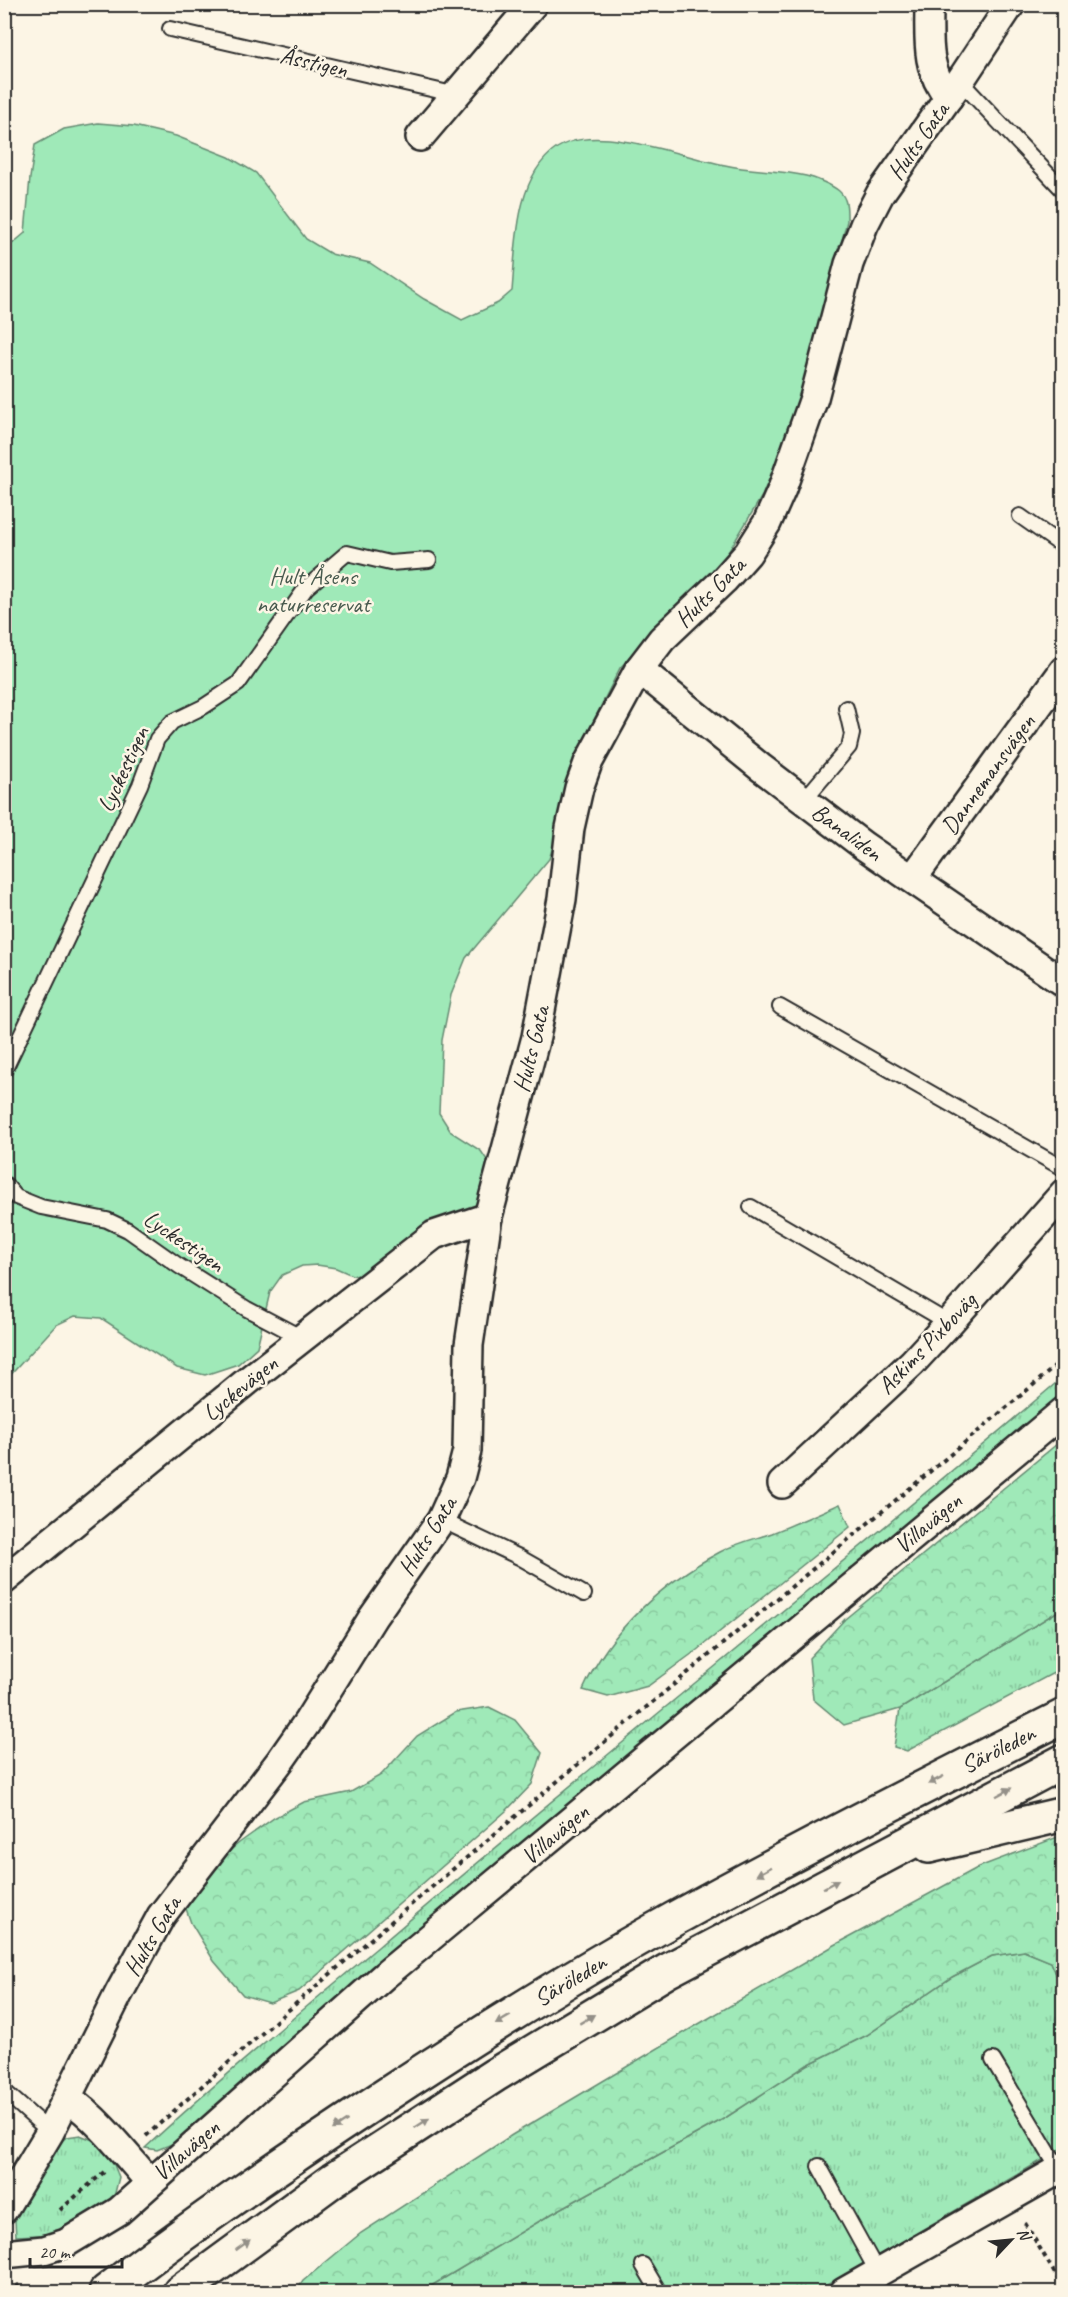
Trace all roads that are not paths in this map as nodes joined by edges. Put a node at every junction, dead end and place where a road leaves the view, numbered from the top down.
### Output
1 (533, 4) edge
2 (928, 4) edge
3 (1011, 4) edge
4 (170, 29) dead end
5 (955, 89) junction
6 (458, 96) junction
7 (420, 137) dead end
8 (1064, 191) edge
9 (1020, 516) dead end
10 (1064, 547) edge
11 (429, 560) dead end
12 (639, 669) junction
13 (1064, 670) edge
14 (846, 708) dead end
15 (804, 800) junction
16 (912, 878) junction
17 (1064, 983) edge
18 (780, 1007) dead end
19 (4, 1071) edge
20 (1064, 1169) edge
21 (4, 1183) edge
22 (1064, 1193) edge
23 (751, 1207) dead end
24 (488, 1217) junction
25 (950, 1323) junction
26 (302, 1338) junction
27 (1064, 1411) edge
28 (782, 1484) dead end
29 (441, 1520) junction
30 (4, 1580) edge
31 (584, 1594) dead end
32 (1064, 1716) edge
33 (1064, 1761) edge
34 (1064, 1814) edge
35 (878, 1859) junction
36 (993, 2060) dead end
37 (4, 2091) edge
38 (68, 2098) junction
39 (50, 2132) junction
40 (819, 2166) dead end
41 (1061, 2168) edge
42 (150, 2182) junction
43 (4, 2209) edge
44 (4, 2254) edge
45 (643, 2265) dead end
46 (878, 2273) junction
47 (106, 2292) edge
48 (180, 2292) edge
49 (659, 2292) edge
50 (844, 2292) edge

1 - 6 street
2 - 5 street
3 - 5 street, Hults Gata
4 - 6 lane, Åsstigen
5 - 8 lane
5 - 12 street, Hults Gata
6 - 7 street
9 - 10 lane
11 - 19 lane, Lyckestigen
12 - 15 street, Banaliden
12 - 24 street, Hults Gata
13 - 16 street, Dannemansvägen
14 - 15 lane
15 - 16 street, Banaliden
16 - 17 street, Banaliden
18 - 20 lane
21 - 26 lane, Lyckestigen
22 - 25 street, Askims Pixboväg
23 - 25 lane
24 - 26 street, Lyckevägen
24 - 29 street, Hults Gata
25 - 28 street, Askims Pixboväg
26 - 30 street, Lyckevägen
27 - 42 street, Villavägen
29 - 31 lane
29 - 38 street, Hults Gata
32 -> 47 main road, Säröleden
35 -> 33 main road, Säröleden
34 - 35 main road
48 -> 35 main road, Säröleden
36 - 41 lane
37 - 39 lane
38 - 39 street, Hults Gata
38 - 42 street
39 - 43 street, Hults Gata
40 - 46 lane
41 - 46 street
42 - 44 street, Villavägen
45 - 49 lane
46 - 50 street

